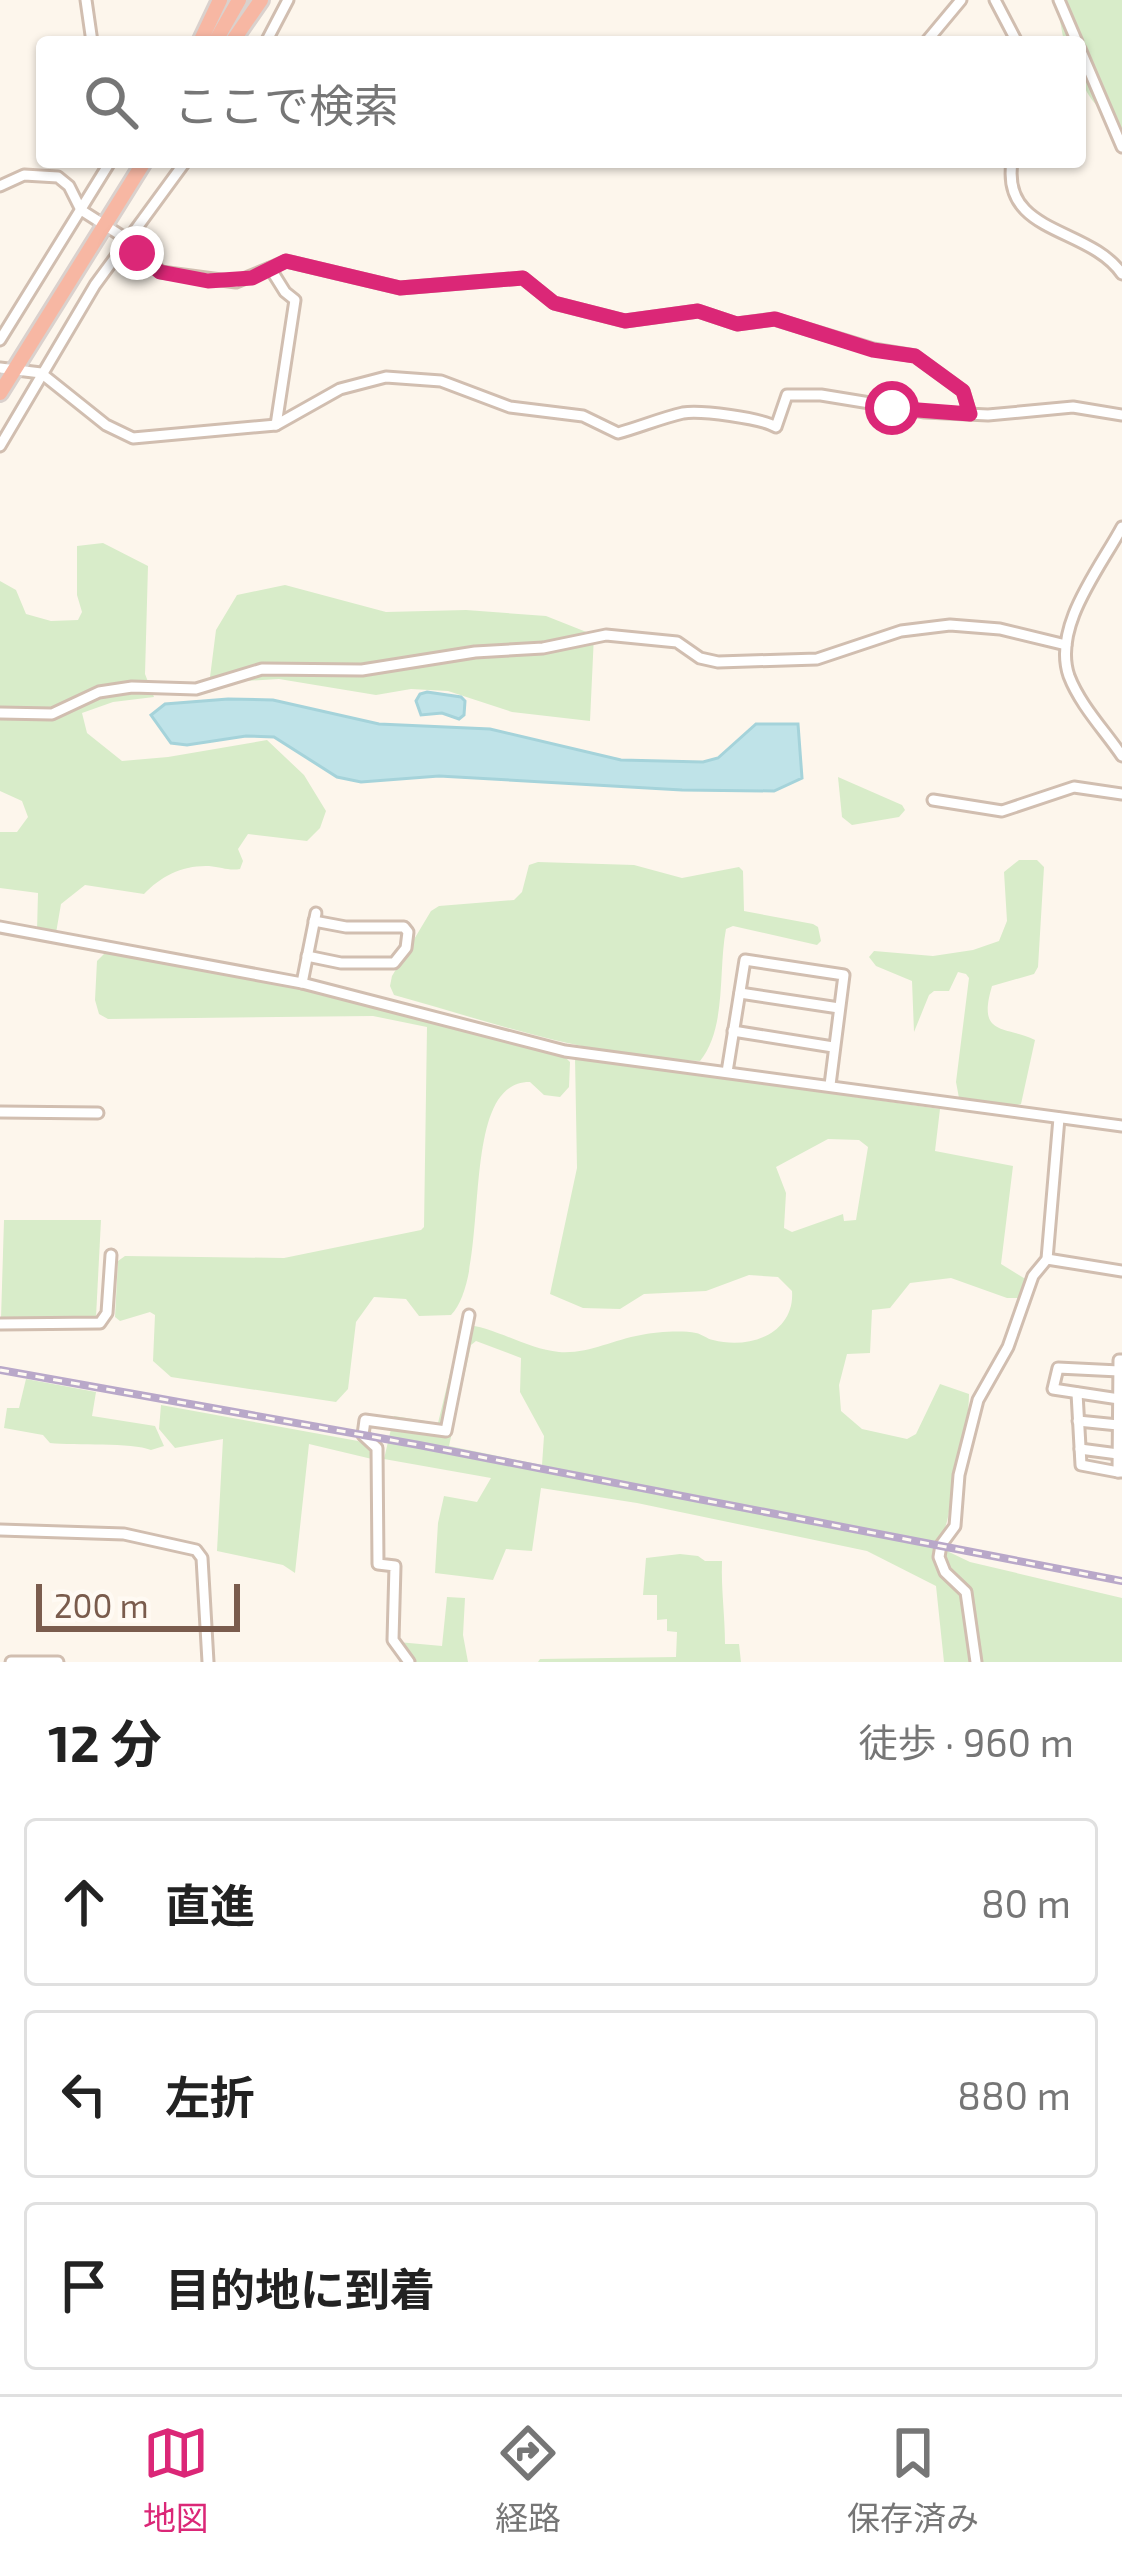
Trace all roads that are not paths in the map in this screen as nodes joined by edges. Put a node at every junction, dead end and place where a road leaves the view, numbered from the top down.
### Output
1 (86, 0) edge
2 (220, 0) edge
3 (238, 0) edge
4 (261, 0) edge
5 (288, 0) edge
6 (961, 0) edge
7 (995, 0) edge
8 (1059, 0) edge
9 (91, 36) edge
10 (203, 36) edge
11 (218, 36) edge
12 (236, 36) edge
13 (269, 36) edge
14 (931, 36) edge
15 (1014, 36) edge
16 (1075, 36) edge
17 (1086, 62) edge
18 (1122, 147) edge
19 (59, 168) edge
20 (106, 168) edge
21 (138, 168) edge
22 (181, 168) edge
23 (1011, 168) edge
24 (58, 178) junction
25 (0, 186) edge
26 (81, 210) junction
27 (104, 223) junction
28 (128, 240) junction
29 (270, 268) junction
30 (1122, 274) edge
31 (0, 340) edge
32 (7, 369) edge
33 (41, 374) junction
34 (0, 393) edge
35 (970, 414) junction
36 (1122, 415) edge
37 (276, 424) junction
38 (0, 446) edge
39 (1122, 527) edge
40 (1066, 645) junction
41 (0, 713) edge
42 (1122, 756) edge
43 (1122, 794) edge
44 (933, 800) dead end
45 (0, 927) edge
46 (307, 956) junction
47 (302, 983) junction
48 (740, 992) junction
49 (839, 1008) junction
50 (733, 1031) junction
51 (833, 1047) junction
52 (727, 1072) junction
53 (830, 1085) junction
54 (0, 1112) edge
55 (98, 1113) dead end
56 (1059, 1118) junction
57 (1122, 1126) edge
58 (111, 1256) dead end
59 (1047, 1259) junction
60 (1122, 1270) edge
61 (469, 1315) dead end
62 (0, 1324) edge
63 (1120, 1366) edge
64 (1077, 1393) junction
65 (1119, 1399) junction
66 (1078, 1421) junction
67 (1118, 1425) junction
68 (1080, 1449) junction
69 (1118, 1454) junction
70 (1120, 1472) edge
71 (0, 1529) edge
72 (11, 1662) edge
73 (58, 1662) edge
74 (208, 1662) edge
75 (410, 1662) edge
76 (976, 1662) edge

1 - 9 street
2 - 10 highway
3 - 11 highway
4 - 12 highway
5 - 13 street
6 - 14 street
7 - 15 street
8 - 16 street
17 - 18 street
19 - 24 street
20 - 26 street
21 - 27 highway
22 - 28 street
23 - 30 street
24 - 25 street
24 - 26 street
26 - 27 street
26 - 31 street
27 - 28 street
27 - 32 highway
28 - 29 street
28 - 33 street
29 - 35 street
29 - 37 street
32 - 33 street
32 - 34 highway
33 - 37 street
33 - 38 street
35 - 36 street
35 - 37 street
39 - 40 street
40 - 41 street
40 - 42 street
43 - 44 street
45 - 47 street
46 - 46 street
46 - 47 street
47 - 52 street
48 - 49 street
48 - 49 street
48 - 50 street
49 - 51 street
50 - 51 street
50 - 52 street
51 - 53 street
52 - 53 street
53 - 56 street
54 - 55 street
56 - 57 street
56 - 59 street
58 - 62 street
59 - 60 street
59 - 76 street
61 - 75 street
63 - 64 street
63 - 65 street
64 - 65 street
64 - 66 street
65 - 67 street
66 - 67 street
66 - 68 street
67 - 69 street
68 - 69 street
68 - 70 street
69 - 70 street
71 - 74 street
72 - 73 street

